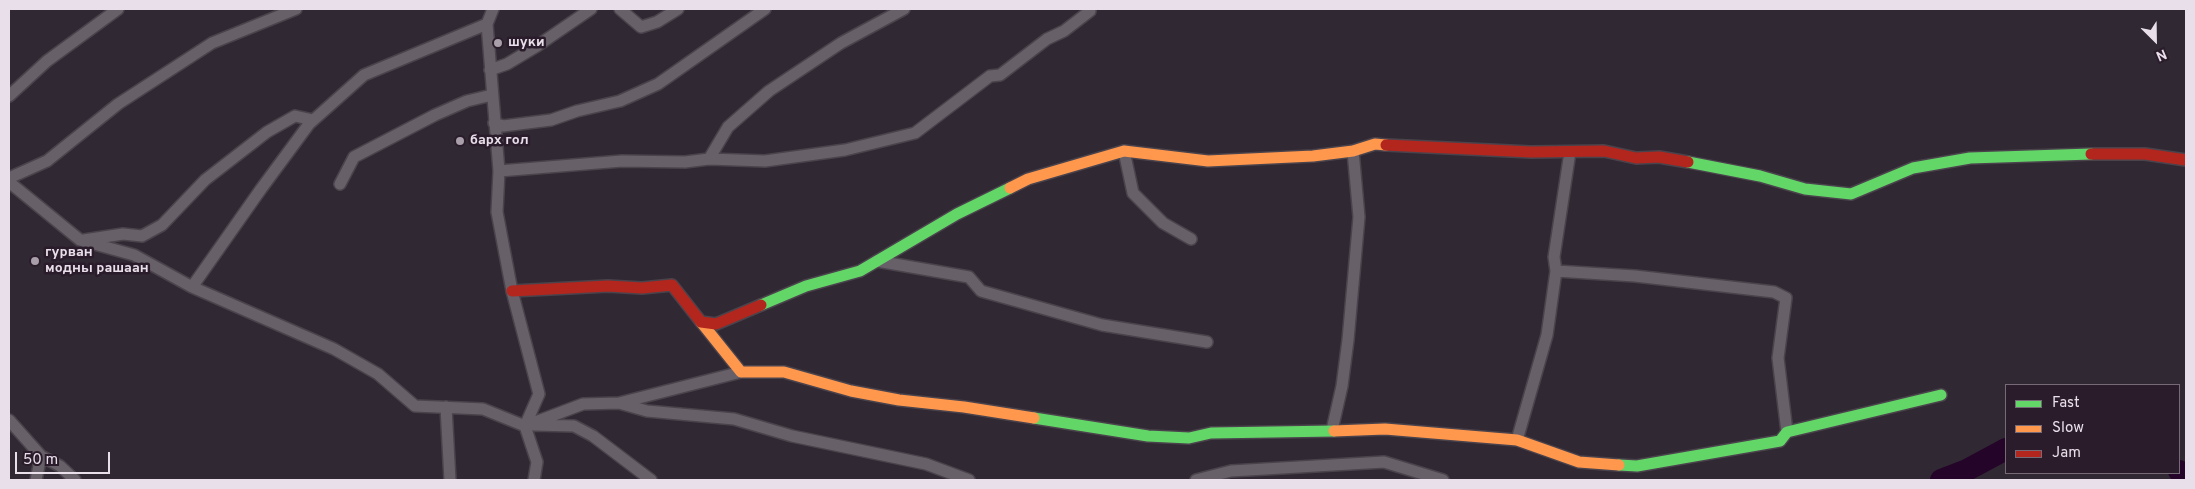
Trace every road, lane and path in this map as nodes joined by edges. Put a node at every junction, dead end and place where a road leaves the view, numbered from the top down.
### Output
1 (118, 9) edge
2 (296, 9) edge
3 (493, 9) edge
4 (591, 9) edge
5 (620, 9) edge
6 (678, 9) edge
7 (765, 9) edge
8 (904, 9) edge
9 (1090, 11) dead end
10 (487, 24) junction
11 (490, 70) junction
12 (492, 95) junction
13 (9, 96) edge
14 (314, 120) junction
15 (494, 123) junction
16 (1353, 151) junction
17 (1124, 152) junction
18 (1570, 152) junction
19 (709, 159) junction
20 (2186, 160) edge
21 (499, 171) junction
22 (9, 178) edge
23 (9, 182) edge
24 (340, 184) dead end
25 (1190, 239) dead end
26 (80, 240) junction
27 (877, 261) junction
28 (1556, 271) junction
29 (192, 287) junction
30 (512, 291) junction
31 (701, 322) junction
32 (1207, 342) dead end
33 (741, 372) junction
34 (1941, 395) dead end
35 (619, 403) junction
36 (446, 408) junction
37 (9, 420) edge
38 (525, 426) junction
39 (1332, 430) junction
40 (1787, 432) junction
41 (1517, 440) junction
42 (41, 456) junction
43 (1220, 477) edge
44 (36, 480) edge
45 (75, 480) edge
46 (450, 480) edge
47 (534, 480) edge
48 (651, 480) edge
49 (969, 480) edge
50 (1196, 480) edge
51 (1444, 480) edge

1 - 13 street
2 - 22 street
3 - 10 street
4 - 11 street
5 - 6 street
7 - 15 street
8 - 19 street
9 - 19 street
10 - 11 street
10 - 14 street
11 - 12 street
12 - 15 street
12 - 24 street
14 - 26 street
14 - 29 street
15 - 21 street
16 - 17 street
16 - 18 street
16 - 39 street
17 - 25 street
17 - 27 street
18 - 20 street
18 - 28 street
19 - 21 street
21 - 30 street
23 - 26 street
26 - 29 street
27 - 31 street
27 - 32 street
28 - 40 street
28 - 41 street
29 - 36 street
30 - 31 street
30 - 38 street
31 - 33 street
33 - 35 street
33 - 39 street
34 - 40 street
35 - 38 street
35 - 49 street
36 - 38 street
36 - 46 street
37 - 42 street
38 - 47 street
38 - 48 street
39 - 41 street
40 - 41 street
42 - 44 street
42 - 45 street
43 - 50 street
43 - 51 street

